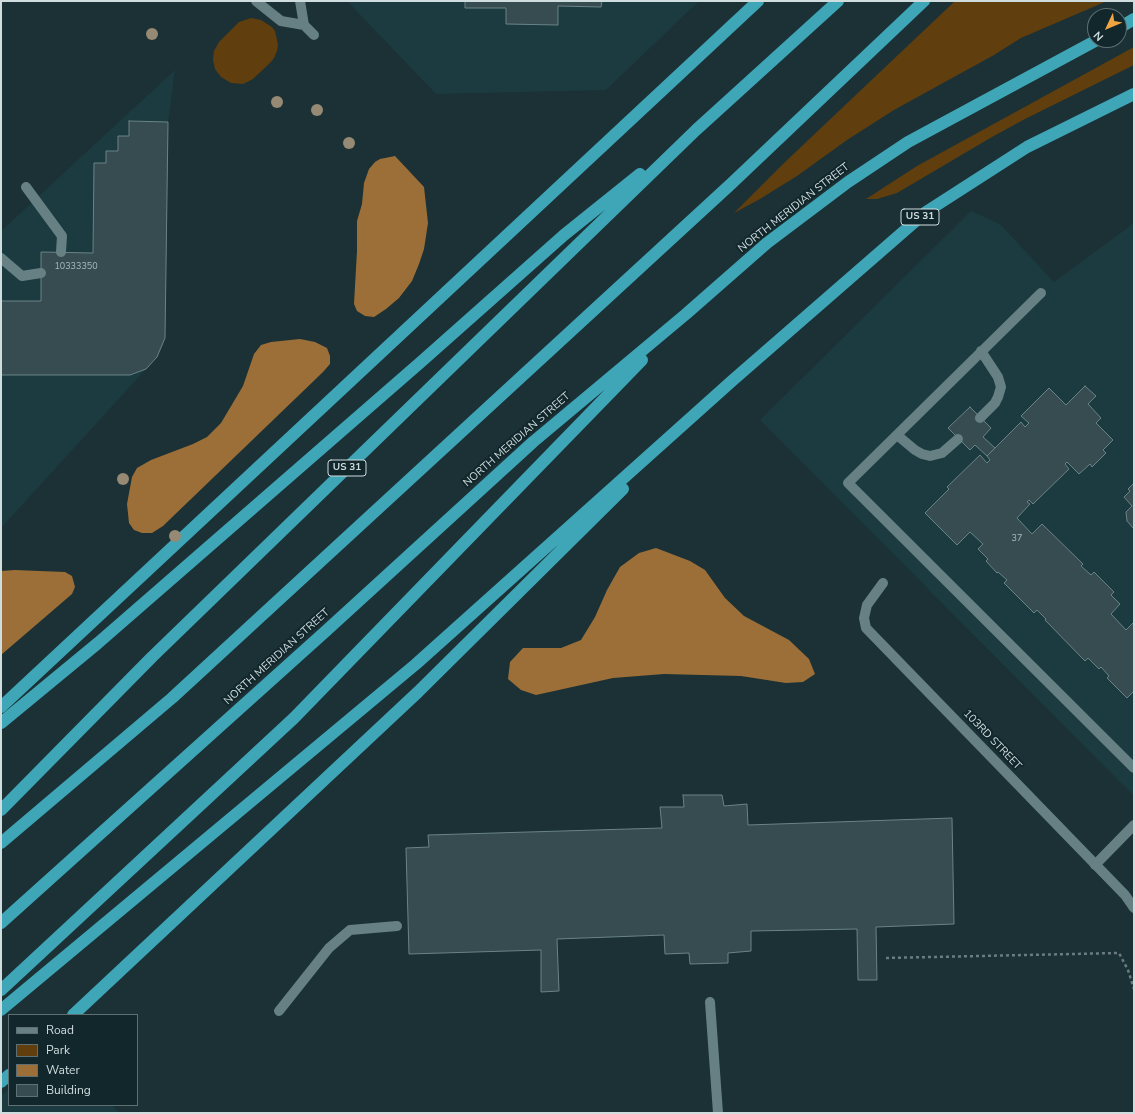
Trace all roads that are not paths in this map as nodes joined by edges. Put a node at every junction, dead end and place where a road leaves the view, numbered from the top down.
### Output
1 (256, 1) edge
2 (300, 1) edge
3 (758, 1) edge
4 (838, 1) edge
5 (924, 1) edge
6 (304, 25) junction
7 (314, 35) dead end
8 (1087, 45) edge
9 (1134, 94) edge
10 (696, 130) junction
11 (26, 187) dead end
12 (61, 252) dead end
13 (1, 258) edge
14 (41, 272) dead end
15 (1041, 293) dead end
16 (686, 314) junction
17 (981, 351) junction
18 (733, 380) junction
19 (980, 418) dead end
20 (897, 435) junction
21 (958, 439) dead end
22 (883, 583) dead end
23 (1, 707) edge
24 (1, 723) edge
25 (1134, 768) edge
26 (1, 810) edge
27 (1134, 825) edge
28 (1, 843) edge
29 (1095, 865) junction
30 (1134, 908) edge
31 (1, 923) edge
32 (398, 926) dead end
33 (1, 990) edge
34 (710, 1002) dead end
35 (1, 1010) edge
36 (279, 1011) dead end
37 (74, 1014) edge
38 (718, 1113) edge

1 - 6 street
2 - 6 street
3 - 23 highway
4 - 10 highway, US 31
5 - 28 highway
6 - 7 street
8 - 16 highway, NORTH MERIDIAN STREET
9 - 18 highway, US 31
10 - 24 highway
10 - 26 highway, US 31
11 - 12 street
13 - 14 street
15 - 17 street
16 - 31 highway, NORTH MERIDIAN STREET
16 - 33 highway
17 - 19 street
17 - 20 street
18 - 35 highway
18 - 37 highway, US 31
20 - 21 street
20 - 25 street
22 - 29 street, 103RD STREET
27 - 29 street
29 - 30 street, 103RD STREET
32 - 36 street
34 - 38 street

